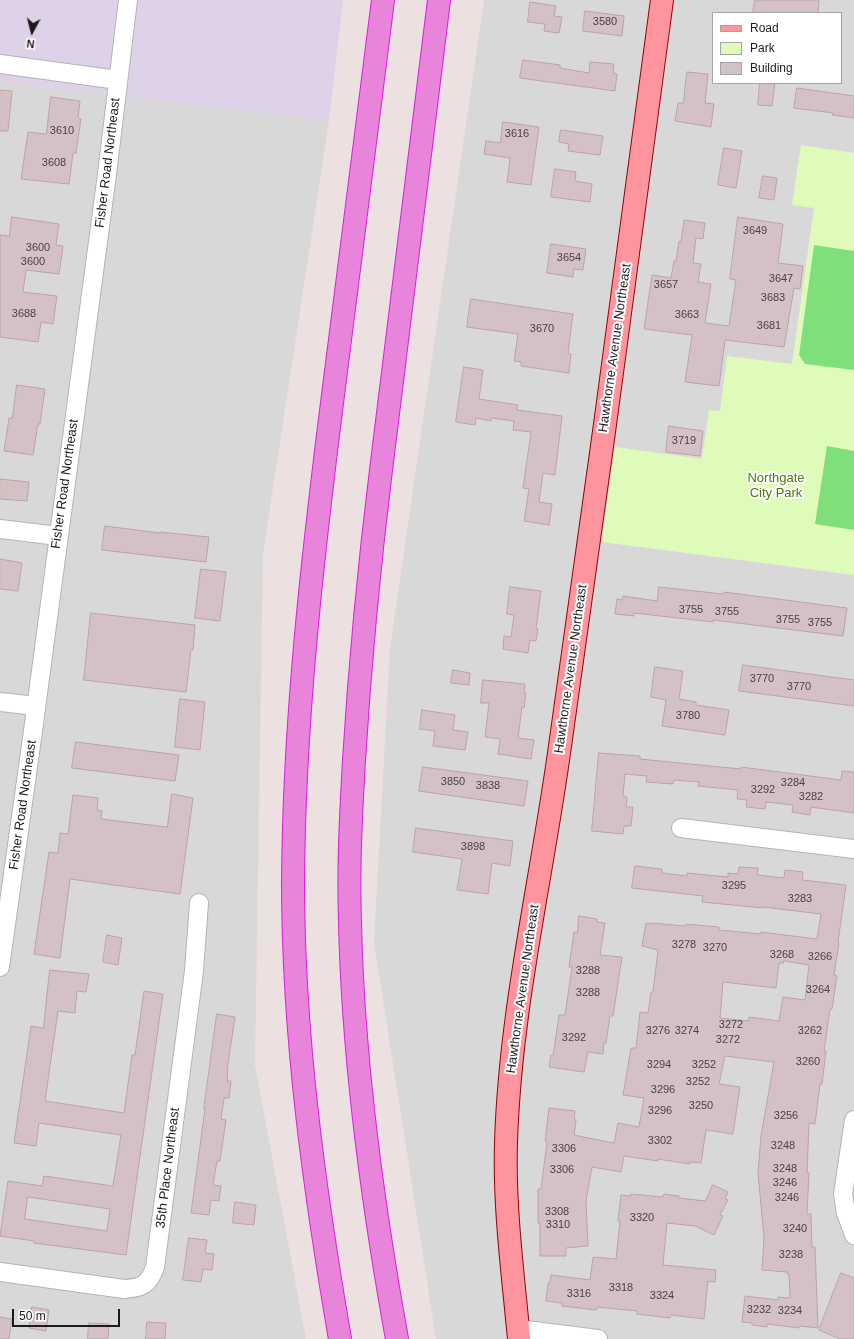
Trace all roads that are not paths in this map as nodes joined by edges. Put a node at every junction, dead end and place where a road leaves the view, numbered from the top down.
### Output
1 (128, 0) edge
2 (383, 0) edge
3 (439, 0) edge
4 (662, 0) edge
5 (0, 64) edge
6 (118, 80) junction
7 (0, 529) edge
8 (58, 536) junction
9 (0, 702) edge
10 (36, 706) junction
11 (681, 828) dead end
12 (854, 849) edge
13 (199, 903) dead end
14 (4, 906) edge
15 (0, 968) edge
16 (854, 1120) edge
17 (854, 1234) edge
18 (0, 1272) edge
19 (388, 1289) junction
20 (519, 1334) edge
21 (340, 1339) edge
22 (397, 1339) edge
23 (401, 1339) edge
24 (598, 1339) edge

1 - 6 street, Fisher Road Northeast
2 - 21 highway
3 - 19 highway
4 - 20 main road, Hawthorne Avenue Northeast
5 - 6 street
6 - 8 street, Fisher Road Northeast
7 - 8 street
8 - 10 street, Fisher Road Northeast
9 - 10 street
10 - 14 street, Fisher Road Northeast
11 - 12 street
13 - 18 street, 35th Place Northeast
14 - 15 street, Fisher Road Northeast
16 - 17 street
19 - 22 highway
19 - 23 highway
20 - 24 street

